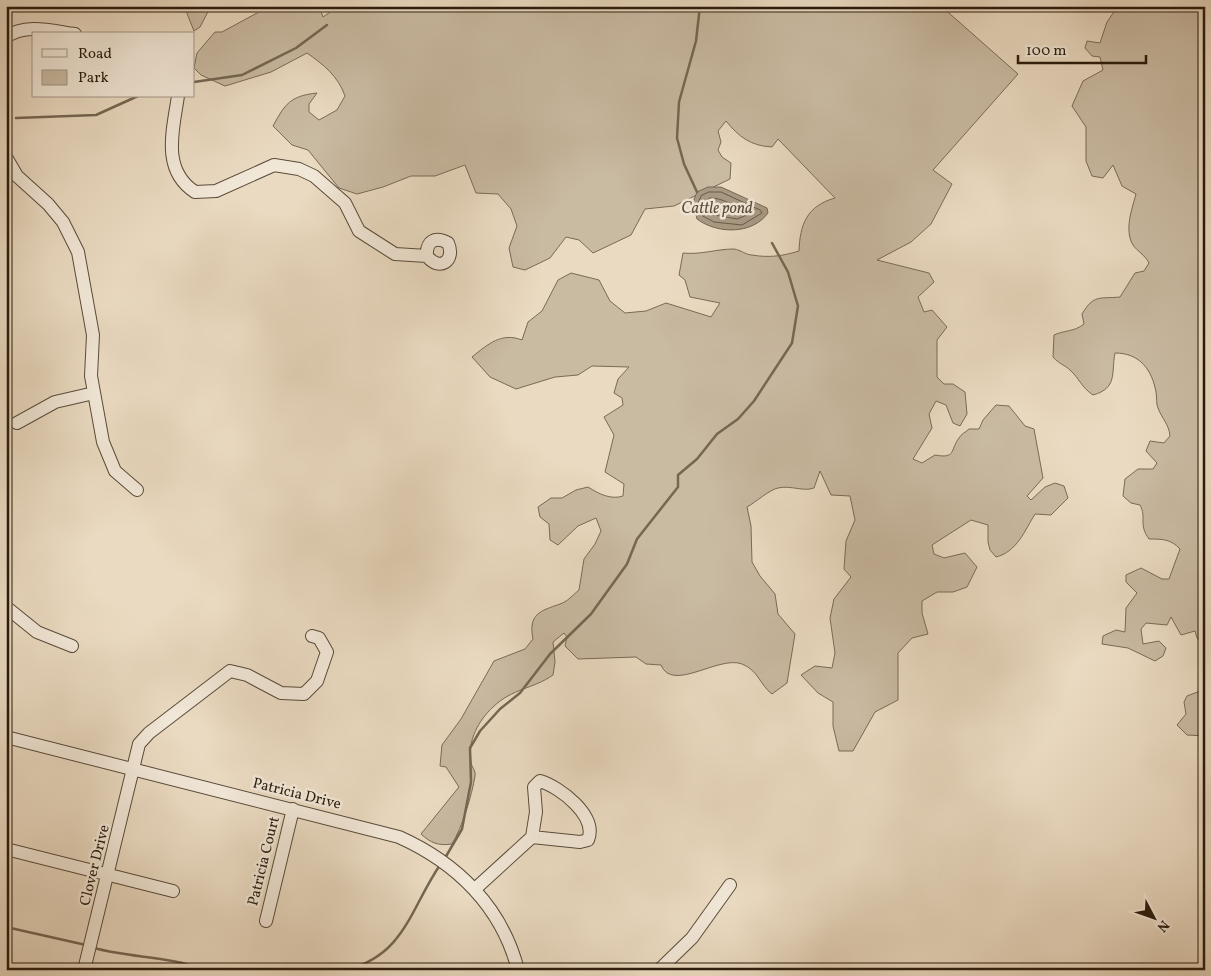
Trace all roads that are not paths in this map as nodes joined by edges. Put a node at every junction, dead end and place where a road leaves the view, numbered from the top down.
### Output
1 (59, 32) edge
2 (6, 36) edge
3 (178, 98) edge
4 (6, 157) edge
5 (427, 256) dead end
6 (94, 393) junction
7 (17, 423) dead end
8 (137, 490) dead end
9 (6, 607) edge
10 (312, 636) dead end
11 (72, 646) dead end
12 (6, 737) edge
13 (135, 769) junction
14 (293, 809) junction
15 (532, 837) junction
16 (6, 849) edge
17 (108, 874) junction
18 (730, 885) dead end
19 (475, 889) junction
20 (173, 891) dead end
21 (266, 921) dead end
22 (84, 970) edge
23 (518, 970) edge
24 (659, 970) edge

1 - 2 street
3 - 5 street
4 - 6 street
6 - 7 street
6 - 8 street
9 - 11 street
10 - 13 street, Clover Drive
12 - 13 street, Patricia Drive
13 - 14 street, Patricia Drive
13 - 17 street, Clover Drive
14 - 19 street, Patricia Drive
14 - 21 street, Patricia Court
15 - 15 street
15 - 19 street
16 - 17 street
17 - 20 street
17 - 22 street, Clover Drive
18 - 24 street
19 - 23 street, Patricia Drive

